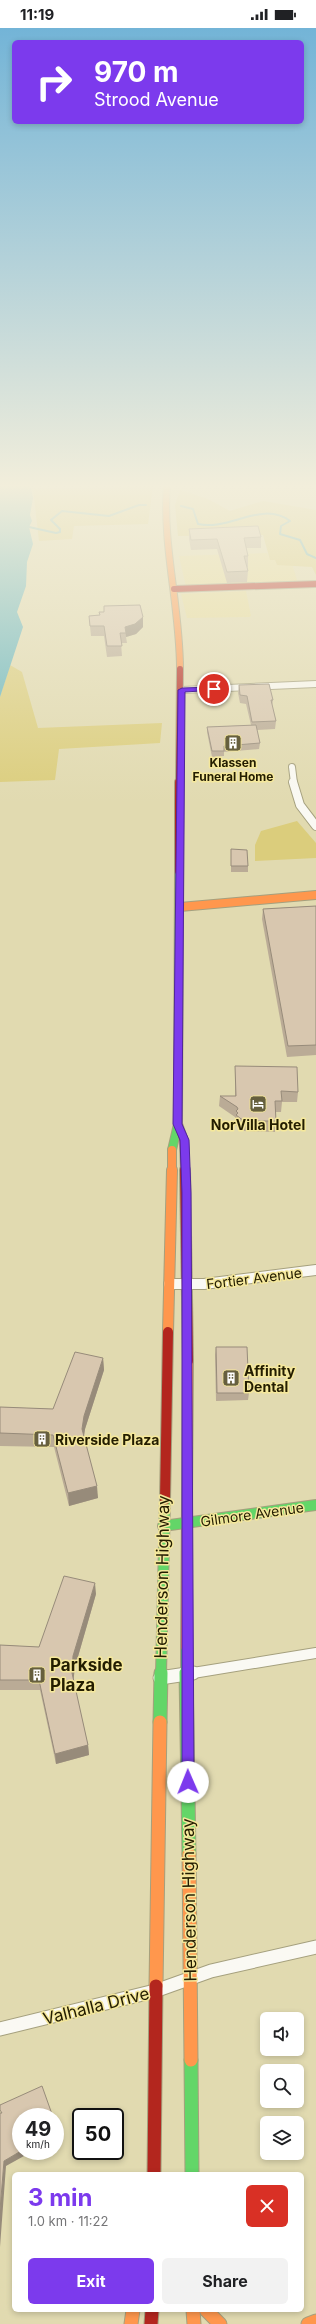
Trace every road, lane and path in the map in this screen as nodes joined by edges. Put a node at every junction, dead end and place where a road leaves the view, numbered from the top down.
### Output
1 (174, 590) edge
2 (316, 684) edge
3 (182, 690) junction
4 (292, 767) dead end
5 (316, 826) edge
6 (316, 895) edge
7 (180, 903) junction
8 (178, 1124) junction
9 (316, 1270) edge
10 (169, 1284) junction
11 (188, 1285) junction
12 (316, 1505) edge
13 (186, 1523) junction
14 (163, 1526) junction
15 (316, 1653) edge
16 (186, 1674) junction
17 (160, 1678) junction
18 (316, 1947) edge
19 (190, 1978) junction
20 (155, 1991) junction
21 (0, 2029) edge
22 (154, 2172) edge
23 (192, 2172) edge
24 (134, 2312) edge
25 (152, 2312) edge
26 (193, 2312) edge
27 (208, 2312) edge
28 (316, 2321) edge
29 (131, 2324) edge
30 (152, 2324) edge
31 (194, 2324) edge
32 (220, 2324) edge
33 (308, 2324) edge

1 - 3 main road, Henderson Highway
2 - 3 street
3 - 7 main road, Henderson Highway
4 - 5 street
6 - 7 main road
7 - 8 main road, Henderson Highway
8 - 10 main road, Henderson Highway
8 - 11 main road, Henderson Highway
9 - 11 street, Fortier Avenue
10 - 11 street, Fortier Avenue
10 - 14 main road, Henderson Highway
11 - 13 main road, Henderson Highway
12 - 13 main road, Gilmore Avenue
13 - 14 main road, Gilmore Avenue
13 - 16 main road, Henderson Highway
14 - 17 main road, Henderson Highway
15 - 16 street
16 - 17 street
16 - 19 main road, Henderson Highway
17 - 20 main road, Henderson Highway
18 - 19 street, Valhalla Drive
19 - 20 street, Valhalla Drive
19 - 23 main road, Henderson Highway
20 - 21 street, Valhalla Drive
20 - 22 main road, Henderson Highway
24 - 29 main road
25 - 30 main road
26 - 31 main road
27 - 32 main road
28 - 33 main road

